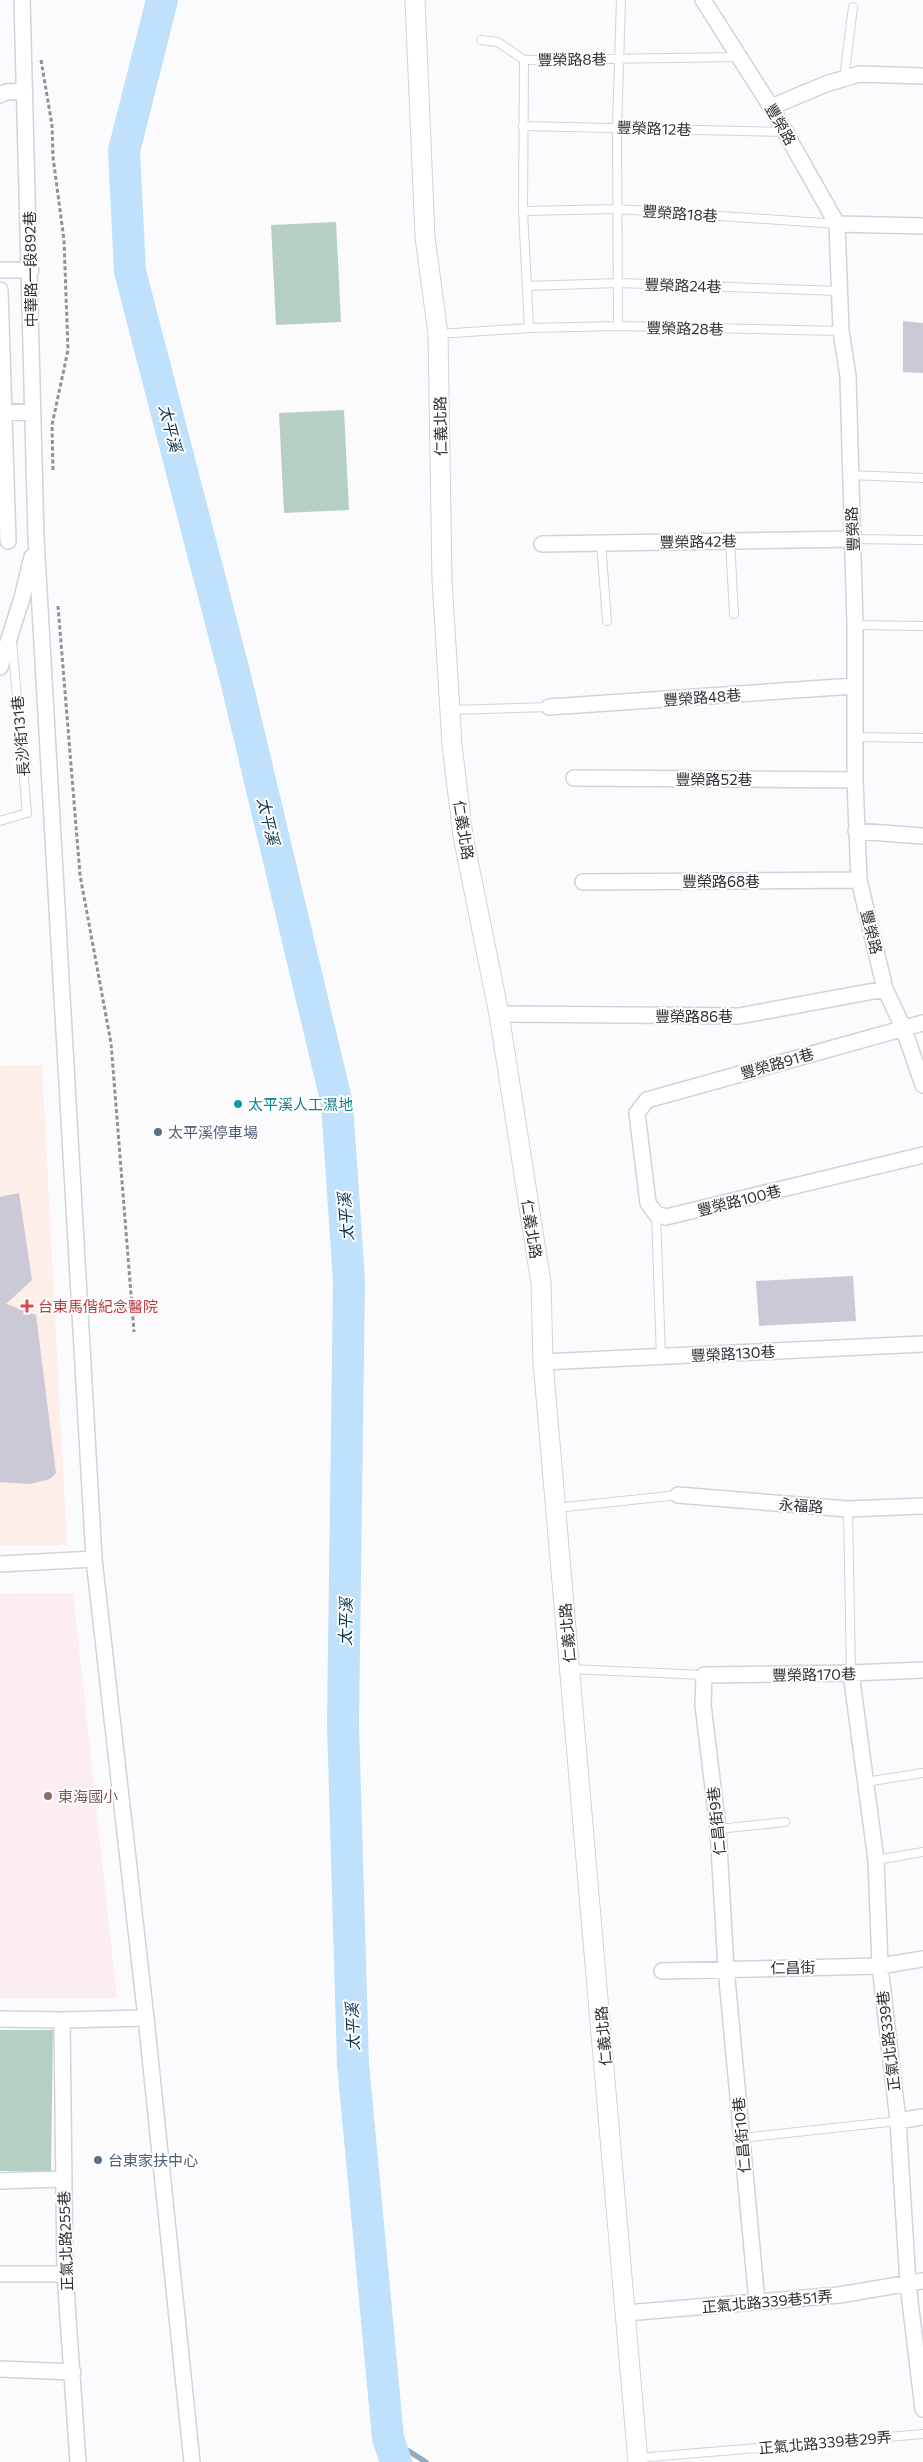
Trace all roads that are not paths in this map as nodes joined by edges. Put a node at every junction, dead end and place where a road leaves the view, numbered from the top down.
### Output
1 (22, 0) edge
2 (415, 0) edge
3 (621, 0) edge
4 (702, 0) edge
5 (854, 8) dead end
6 (481, 40) dead end
7 (741, 57) junction
8 (619, 59) junction
9 (524, 60) junction
10 (923, 76) edge
11 (844, 79) junction
12 (25, 91) junction
13 (0, 95) edge
14 (771, 107) junction
15 (523, 126) junction
16 (617, 127) junction
17 (785, 132) junction
18 (618, 209) junction
19 (523, 211) junction
20 (837, 224) junction
21 (923, 226) edge
22 (0, 270) edge
23 (30, 270) junction
24 (619, 283) junction
25 (527, 286) junction
26 (0, 290) edge
27 (840, 291) junction
28 (618, 326) junction
29 (529, 328) junction
30 (841, 331) junction
31 (438, 334) junction
32 (2, 411) edge
33 (34, 413) junction
34 (849, 475) junction
35 (923, 478) edge
36 (36, 538) junction
37 (853, 539) junction
38 (923, 540) edge
39 (8, 541) dead end
40 (730, 541) junction
41 (601, 542) junction
42 (542, 544) dead end
43 (734, 614) dead end
44 (607, 621) dead end
45 (855, 625) junction
46 (923, 626) edge
47 (12, 632) junction
48 (0, 667) edge
49 (854, 686) junction
50 (549, 708) joint
51 (450, 710) junction
52 (854, 736) junction
53 (923, 738) edge
54 (574, 778) dead end
55 (855, 780) junction
56 (0, 821) edge
57 (856, 831) junction
58 (923, 836) edge
59 (859, 880) junction
60 (583, 882) dead end
61 (885, 989) junction
62 (499, 1014) junction
63 (923, 1023) edge
64 (903, 1027) junction
65 (923, 1085) edge
66 (923, 1155) edge
67 (656, 1214) junction
68 (923, 1344) edge
69 (660, 1357) junction
70 (543, 1362) junction
71 (678, 1495) joint
72 (923, 1506) edge
73 (556, 1508) junction
74 (848, 1509) junction
75 (94, 1559) junction
76 (0, 1564) edge
77 (570, 1669) junction
78 (923, 1670) edge
79 (851, 1673) junction
80 (704, 1675) junction
81 (923, 1773) edge
82 (865, 1782) junction
83 (784, 1822) dead end
84 (718, 1829) junction
85 (923, 1852) edge
86 (876, 1860) junction
87 (923, 1959) edge
88 (880, 1966) junction
89 (726, 1968) junction
90 (662, 1971) dead end
91 (146, 2018) junction
92 (0, 2019) edge
93 (62, 2020) junction
94 (923, 2117) edge
95 (898, 2121) junction
96 (742, 2138) junction
97 (62, 2179) junction
98 (0, 2181) edge
99 (0, 2274) edge
100 (65, 2274) junction
101 (916, 2283) edge
102 (757, 2302) junction
103 (626, 2313) junction
104 (0, 2369) edge
105 (72, 2372) junction
106 (184, 2402) junction
107 (923, 2409) edge
108 (923, 2434) edge
109 (638, 2460) edge
110 (78, 2462) edge
111 (187, 2462) edge
112 (192, 2462) edge

1 - 12 street, 中華路一段892巷
2 - 31 street, 仁義北路
3 - 8 lane
4 - 7 street, 豐榮路
5 - 11 lane
6 - 9 lane
7 - 8 lane, 豐榮路8巷
7 - 14 street, 豐榮路
8 - 9 lane, 豐榮路8巷
8 - 16 lane
9 - 15 lane, 豐榮路8巷
10 - 11 street
11 - 14 street
12 - 13 street
12 - 23 street, 中華路一段892巷
14 - 17 street, 豐榮路
15 - 16 lane, 豐榮路12巷
15 - 19 lane, 豐榮路8巷
16 - 17 lane, 豐榮路12巷
16 - 18 lane
17 - 20 street, 豐榮路
18 - 19 lane, 豐榮路18巷
18 - 20 lane, 豐榮路18巷
18 - 24 lane
19 - 25 lane, 豐榮路8巷
20 - 21 street
20 - 27 street, 豐榮路
22 - 23 street
23 - 33 street, 中華路一段892巷
24 - 25 lane, 豐榮路24巷
24 - 27 lane, 豐榮路24巷
24 - 28 lane
25 - 29 lane, 豐榮路8巷
26 - 32 street
27 - 30 street, 豐榮路
28 - 29 lane, 豐榮路28巷
28 - 30 lane, 豐榮路28巷
29 - 31 lane, 豐榮路28巷
30 - 34 street, 豐榮路
31 - 51 street, 仁義北路
32 - 33 street
32 - 39 street
33 - 36 street, 中華路一段892巷
34 - 35 lane
34 - 37 street, 豐榮路
36 - 47 street
36 - 75 street
37 - 38 lane
37 - 40 street, 豐榮路42巷
37 - 45 street, 豐榮路
40 - 41 street, 豐榮路42巷
40 - 43 lane
41 - 42 street, 豐榮路42巷
41 - 44 lane
45 - 46 lane
45 - 49 street, 豐榮路
47 - 48 street
47 - 56 lane, 長沙街131巷
49 - 50 street, 豐榮路48巷
49 - 52 street, 豐榮路
50 - 51 lane
51 - 62 street, 仁義北路
52 - 53 lane
52 - 55 street, 豐榮路
54 - 55 street, 豐榮路52巷
55 - 57 street, 豐榮路
57 - 58 street
57 - 59 street, 豐榮路
59 - 60 street, 豐榮路68巷
59 - 61 street, 豐榮路
61 - 62 street, 豐榮路86巷
61 - 64 street, 豐榮路
62 - 70 street, 仁義北路
63 - 64 street, 豐榮路91巷
64 - 65 street, 豐榮路
64 - 67 street, 豐榮路91巷
66 - 67 street, 豐榮路100巷
67 - 69 lane
68 - 69 street, 豐榮路130巷
69 - 70 street, 豐榮路130巷
70 - 73 street, 仁義北路
71 - 73 lane
71 - 74 street, 永福路
72 - 74 street, 永福路
73 - 77 street, 仁義北路
74 - 79 lane
75 - 76 street
75 - 91 street
77 - 80 lane
77 - 103 street, 仁義北路
78 - 79 street, 豐榮路170巷
79 - 80 street, 豐榮路170巷
79 - 82 street, 正氣北路339巷
80 - 84 street, 仁昌街9巷
81 - 82 lane
82 - 86 street, 正氣北路339巷
83 - 84 lane
84 - 89 street, 仁昌街9巷
85 - 86 lane
86 - 88 street, 正氣北路339巷
87 - 88 street, 仁昌街
88 - 89 street, 仁昌街
88 - 95 street, 正氣北路339巷
89 - 90 street, 仁昌街
89 - 96 street, 仁昌街10巷
91 - 93 street
91 - 106 street
92 - 93 street
93 - 97 street, 正氣北路255巷
94 - 95 street
95 - 96 lane
95 - 101 street, 正氣北路339巷
96 - 102 street, 仁昌街10巷
97 - 98 street
97 - 100 street, 正氣北路255巷
99 - 100 street
100 - 105 street, 正氣北路255巷
101 - 102 street, 正氣北路339巷51弄
101 - 107 street, 正氣北路339巷
102 - 103 street, 正氣北路339巷51弄
103 - 109 street, 仁義北路
104 - 105 street
105 - 110 street, 正氣北路255巷
106 - 111 lane
106 - 112 street
108 - 109 lane, 正氣北路339巷29弄

